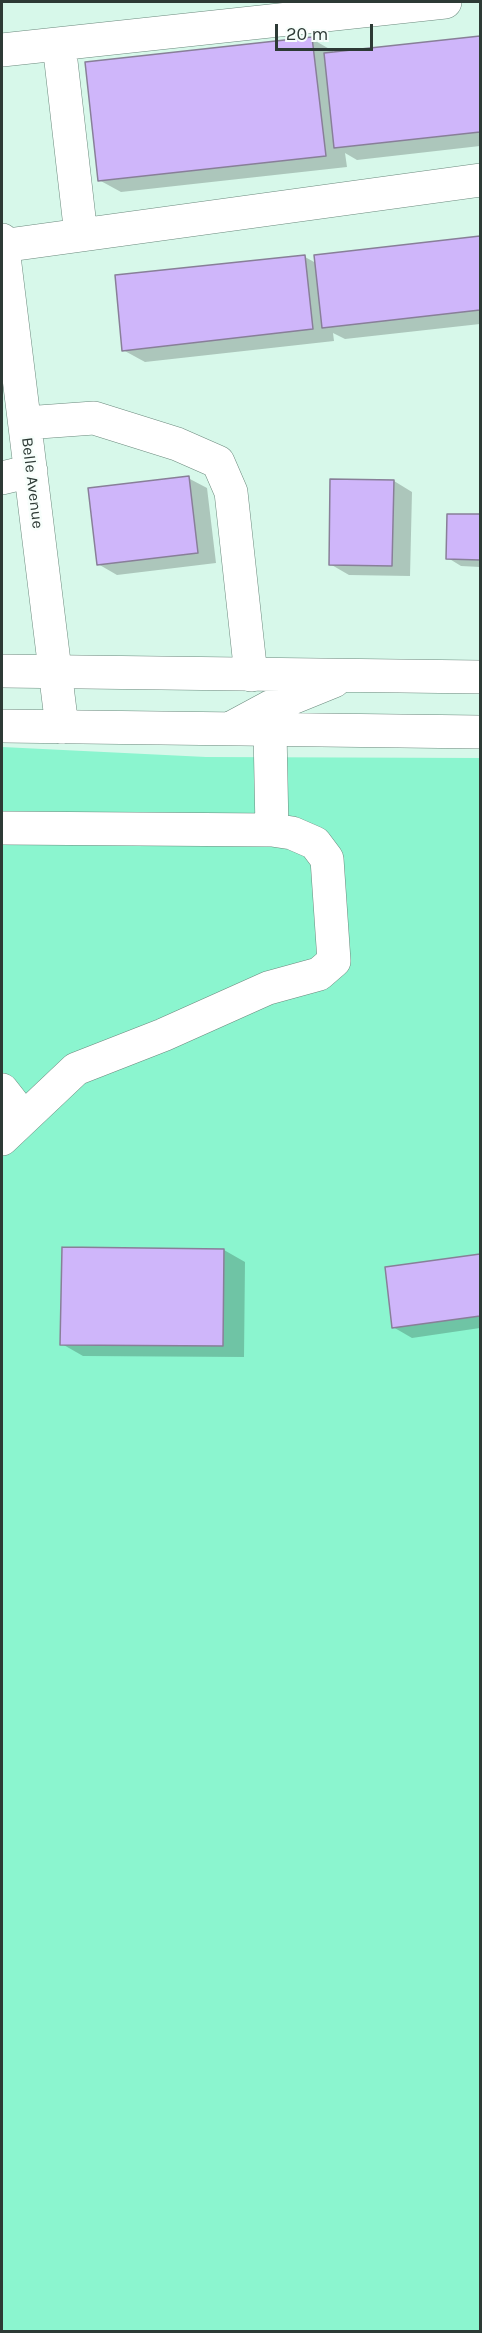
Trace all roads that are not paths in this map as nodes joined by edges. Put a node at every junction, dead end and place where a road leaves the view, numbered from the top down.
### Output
1 (445, 2) edge
2 (59, 44) junction
3 (2, 50) edge
4 (480, 180) edge
5 (81, 235) junction
6 (2, 243) edge
7 (25, 423) junction
8 (16, 474) edge
9 (2, 671) edge
10 (56, 672) junction
11 (251, 675) junction
12 (347, 676) junction
13 (480, 677) edge
14 (2, 726) edge
15 (62, 727) junction
16 (230, 729) junction
17 (270, 730) junction
18 (480, 732) edge
19 (2, 828) edge
20 (272, 830) junction
21 (2, 1090) edge
22 (13, 1129) edge

1 - 2 main road
2 - 3 main road
2 - 5 main road
4 - 5 main road
5 - 6 main road
6 - 7 main road, Belle Avenue
7 - 8 main road, Belle Avenue
7 - 11 main road
8 - 10 main road, Belle Avenue
9 - 10 main road
10 - 11 main road
10 - 15 main road, Belle Avenue
11 - 12 main road
12 - 13 main road
12 - 16 main road
14 - 15 main road
15 - 16 main road
16 - 17 main road
17 - 18 main road
17 - 20 main road
19 - 20 main road
20 - 22 main road
21 - 22 main road

